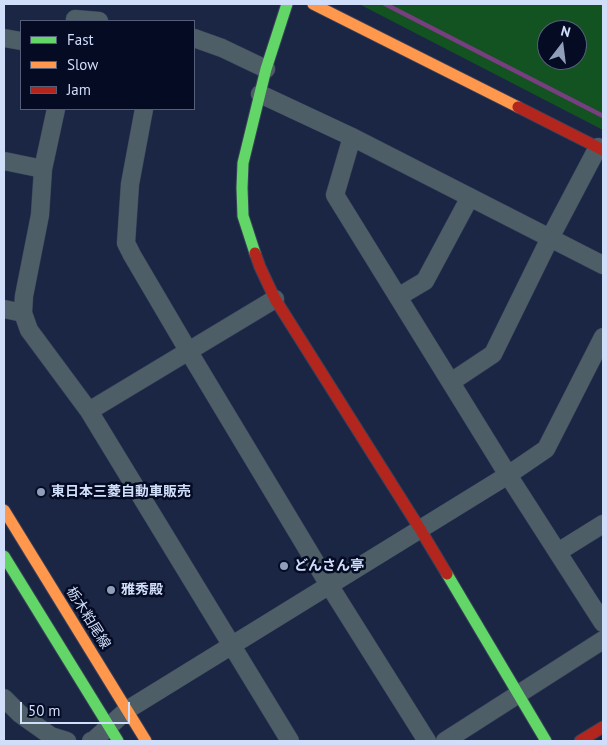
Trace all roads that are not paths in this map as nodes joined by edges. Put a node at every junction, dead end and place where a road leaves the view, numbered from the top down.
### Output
1 (287, 4) edge
2 (313, 4) edge
3 (75, 15) edge
4 (95, 20) edge
5 (4, 38) edge
6 (195, 38) edge
7 (20, 41) edge
8 (266, 69) junction
9 (260, 94) junction
10 (56, 110) edge
11 (144, 110) edge
12 (352, 137) junction
13 (601, 148) edge
14 (4, 161) edge
15 (43, 169) junction
16 (470, 197) junction
17 (550, 238) junction
18 (603, 265) edge
19 (398, 297) junction
20 (275, 299) junction
21 (4, 309) edge
22 (24, 313) junction
23 (603, 337) edge
24 (188, 352) junction
25 (451, 382) junction
26 (89, 411) junction
27 (508, 475) junction
28 (4, 510) edge
29 (603, 524) edge
30 (420, 529) junction
31 (558, 552) junction
32 (4, 556) edge
33 (329, 585) junction
34 (603, 623) edge
35 (603, 640) edge
36 (231, 645) junction
37 (518, 696) junction
38 (4, 698) edge
39 (127, 710) junction
40 (603, 727) edge
41 (113, 734) edge
42 (67, 741) edge
43 (91, 741) edge
44 (146, 741) edge
45 (290, 741) edge
46 (427, 741) edge
47 (445, 741) edge
48 (546, 741) edge
49 (580, 741) edge

1 - 8 street
2 - 13 street
3 - 4 street
5 - 7 street
6 - 8 street
8 - 9 street
9 - 12 street
9 - 20 street
10 - 15 street
11 - 24 street
12 - 16 street
12 - 19 street
13 - 17 street
14 - 15 street
15 - 22 street
16 - 17 street
16 - 19 street
17 - 18 street
17 - 25 street
19 - 25 street
20 - 24 street
20 - 30 street
21 - 22 street
22 - 26 street
23 - 27 street
24 - 26 street
24 - 33 street
25 - 27 street
26 - 36 street
27 - 30 street
27 - 31 street
28 - 39 street, 栃木粕尾線
29 - 31 street
30 - 33 street
30 - 37 street
31 - 34 street
32 - 41 street
33 - 36 street
33 - 46 street
35 - 37 street
36 - 39 street
36 - 45 street
37 - 47 street
37 - 48 street
38 - 42 street
39 - 41 street
39 - 44 street, 栃木粕尾線
40 - 49 street
41 - 43 street

